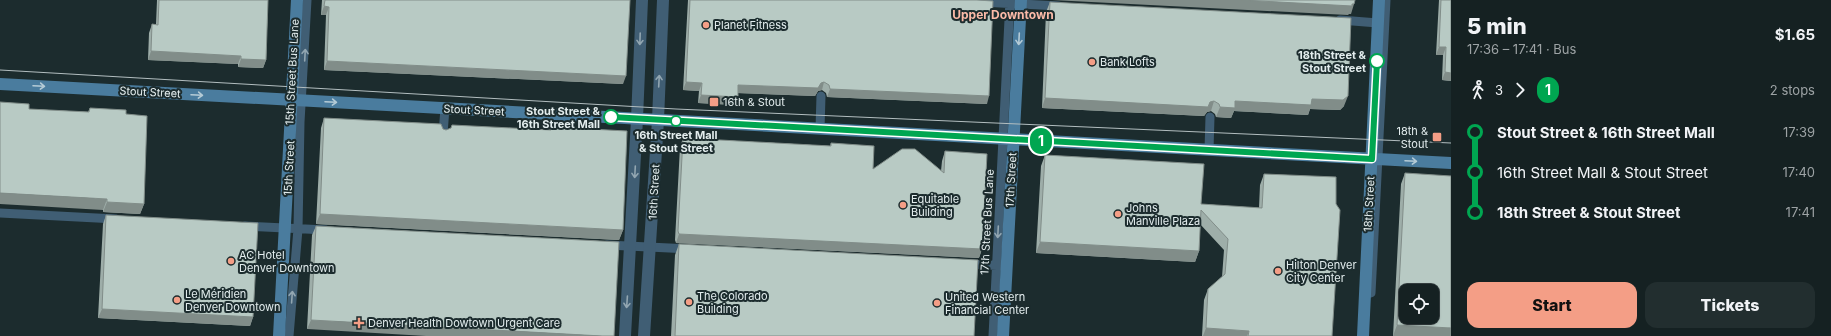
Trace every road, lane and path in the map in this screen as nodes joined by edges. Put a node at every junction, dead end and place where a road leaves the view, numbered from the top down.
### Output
1 (297, 0) edge
2 (308, 0) edge
3 (642, 0) edge
4 (663, 0) edge
5 (1379, 0) edge
6 (1386, 0) edge
7 (972, 2) edge
8 (1015, 2) edge
9 (1068, 7) edge
10 (1331, 20) edge
11 (1378, 23) junction
12 (0, 84) edge
13 (821, 96) edge
14 (297, 100) junction
15 (445, 108) junction
16 (1210, 117) edge
17 (638, 119) junction
18 (658, 120) junction
19 (820, 129) junction
20 (443, 134) edge
21 (1008, 139) junction
22 (1209, 150) junction
23 (1375, 160) junction
24 (1451, 163) edge
25 (0, 213) edge
26 (123, 220) edge
27 (236, 225) edge
28 (285, 228) junction
29 (298, 229) junction
30 (333, 231) edge
31 (595, 244) edge
32 (631, 246) junction
33 (650, 247) junction
34 (700, 250) edge
35 (958, 264) edge
36 (1002, 266) junction
37 (279, 336) edge
38 (289, 336) edge
39 (625, 336) edge
40 (644, 336) edge
41 (993, 336) edge
42 (1003, 336) edge
43 (1363, 336) edge
44 (1368, 336) edge

1 - 14 main road, 15th Street
14 -> 2 lane, 15th Street Bus Lane
3 -> 17 street, 16th Street
18 -> 4 street, 16th Street
5 - 11 main road, 18th Street
6 - 23 lane
7 - 8 lane
8 - 9 lane
8 -> 21 main road, 17th Street
8 - 21 lane
10 - 11 lane
11 - 23 main road, 18th Street
12 -> 14 main road, Stout Street
13 - 19 lane
14 -> 15 main road, Stout Street
14 - 28 main road, 15th Street
14 - 29 lane, 15th Street Bus Lane
15 - 17 main road, Stout Street
15 - 20 lane
16 - 22 lane
17 - 18 main road, Stout Street
17 -> 32 street, 16th Street
18 - 19 main road, Stout Street
18 - 33 street, 16th Street
19 - 21 main road, Stout Street
21 - 22 main road, Stout Street
21 -> 36 main road, 17th Street
22 - 23 main road, Stout Street
23 -> 24 main road, Stout Street
23 - 43 main road, 18th Street
23 - 44 lane
25 - 26 lane
27 - 28 lane
28 - 29 lane
28 - 37 main road, 15th Street
29 - 30 lane
38 -> 29 lane, 15th Street Bus Lane
31 - 32 lane
32 - 33 lane
32 -> 39 street, 16th Street
33 - 34 lane
33 - 40 street, 16th Street
35 - 36 lane
36 - 41 lane, 17th Street Bus Lane
36 - 42 main road, 17th Street

